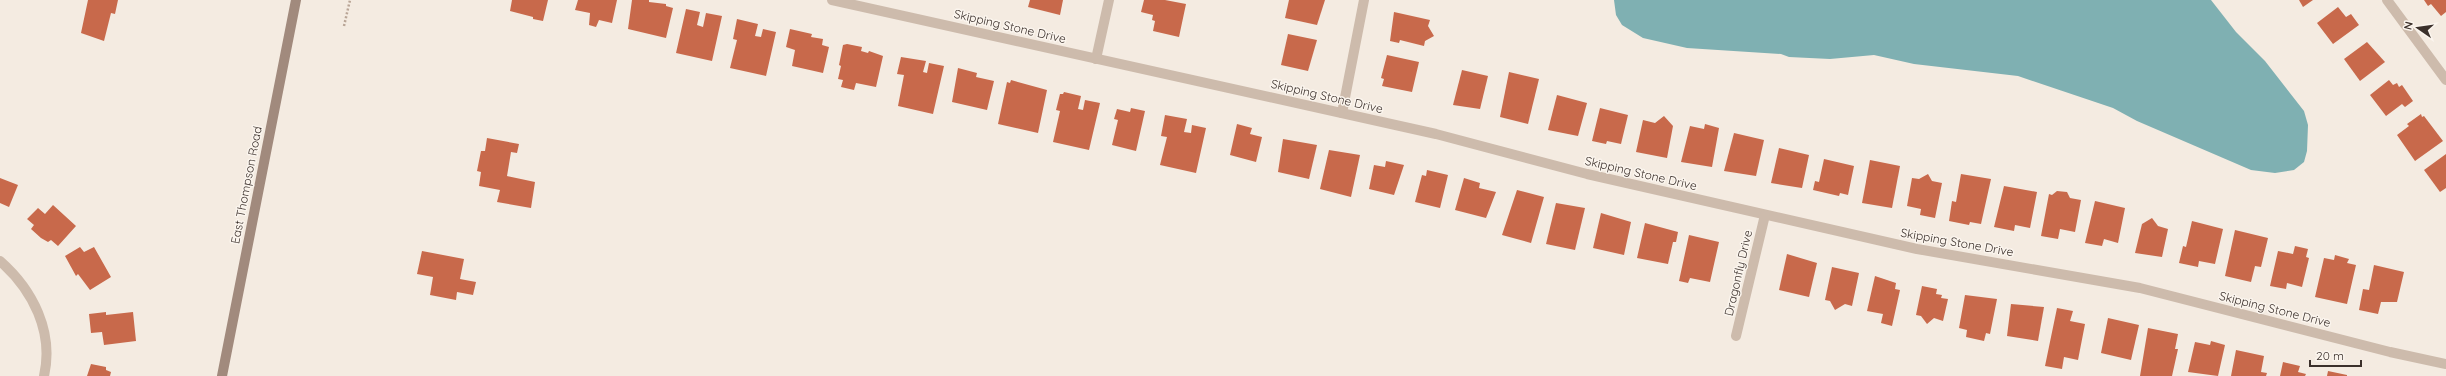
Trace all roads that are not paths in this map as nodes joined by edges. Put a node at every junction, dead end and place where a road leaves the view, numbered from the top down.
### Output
1 (296, 0) edge
2 (832, 0) edge
3 (1109, 0) edge
4 (1364, 0) edge
5 (2387, 0) edge
6 (1096, 59) junction
7 (2446, 80) edge
8 (1342, 113) junction
9 (1765, 215) junction
10 (0, 261) edge
11 (1736, 336) dead end
12 (2446, 364) edge
13 (44, 376) edge
14 (222, 376) edge

1 - 14 main road, East Thompson Road
2 - 6 street, Skipping Stone Drive
3 - 6 street
4 - 8 street
5 - 7 street
6 - 8 street, Skipping Stone Drive
8 - 9 street, Skipping Stone Drive
9 - 11 street, Dragonfly Drive
9 - 12 street, Skipping Stone Drive
10 - 13 street

